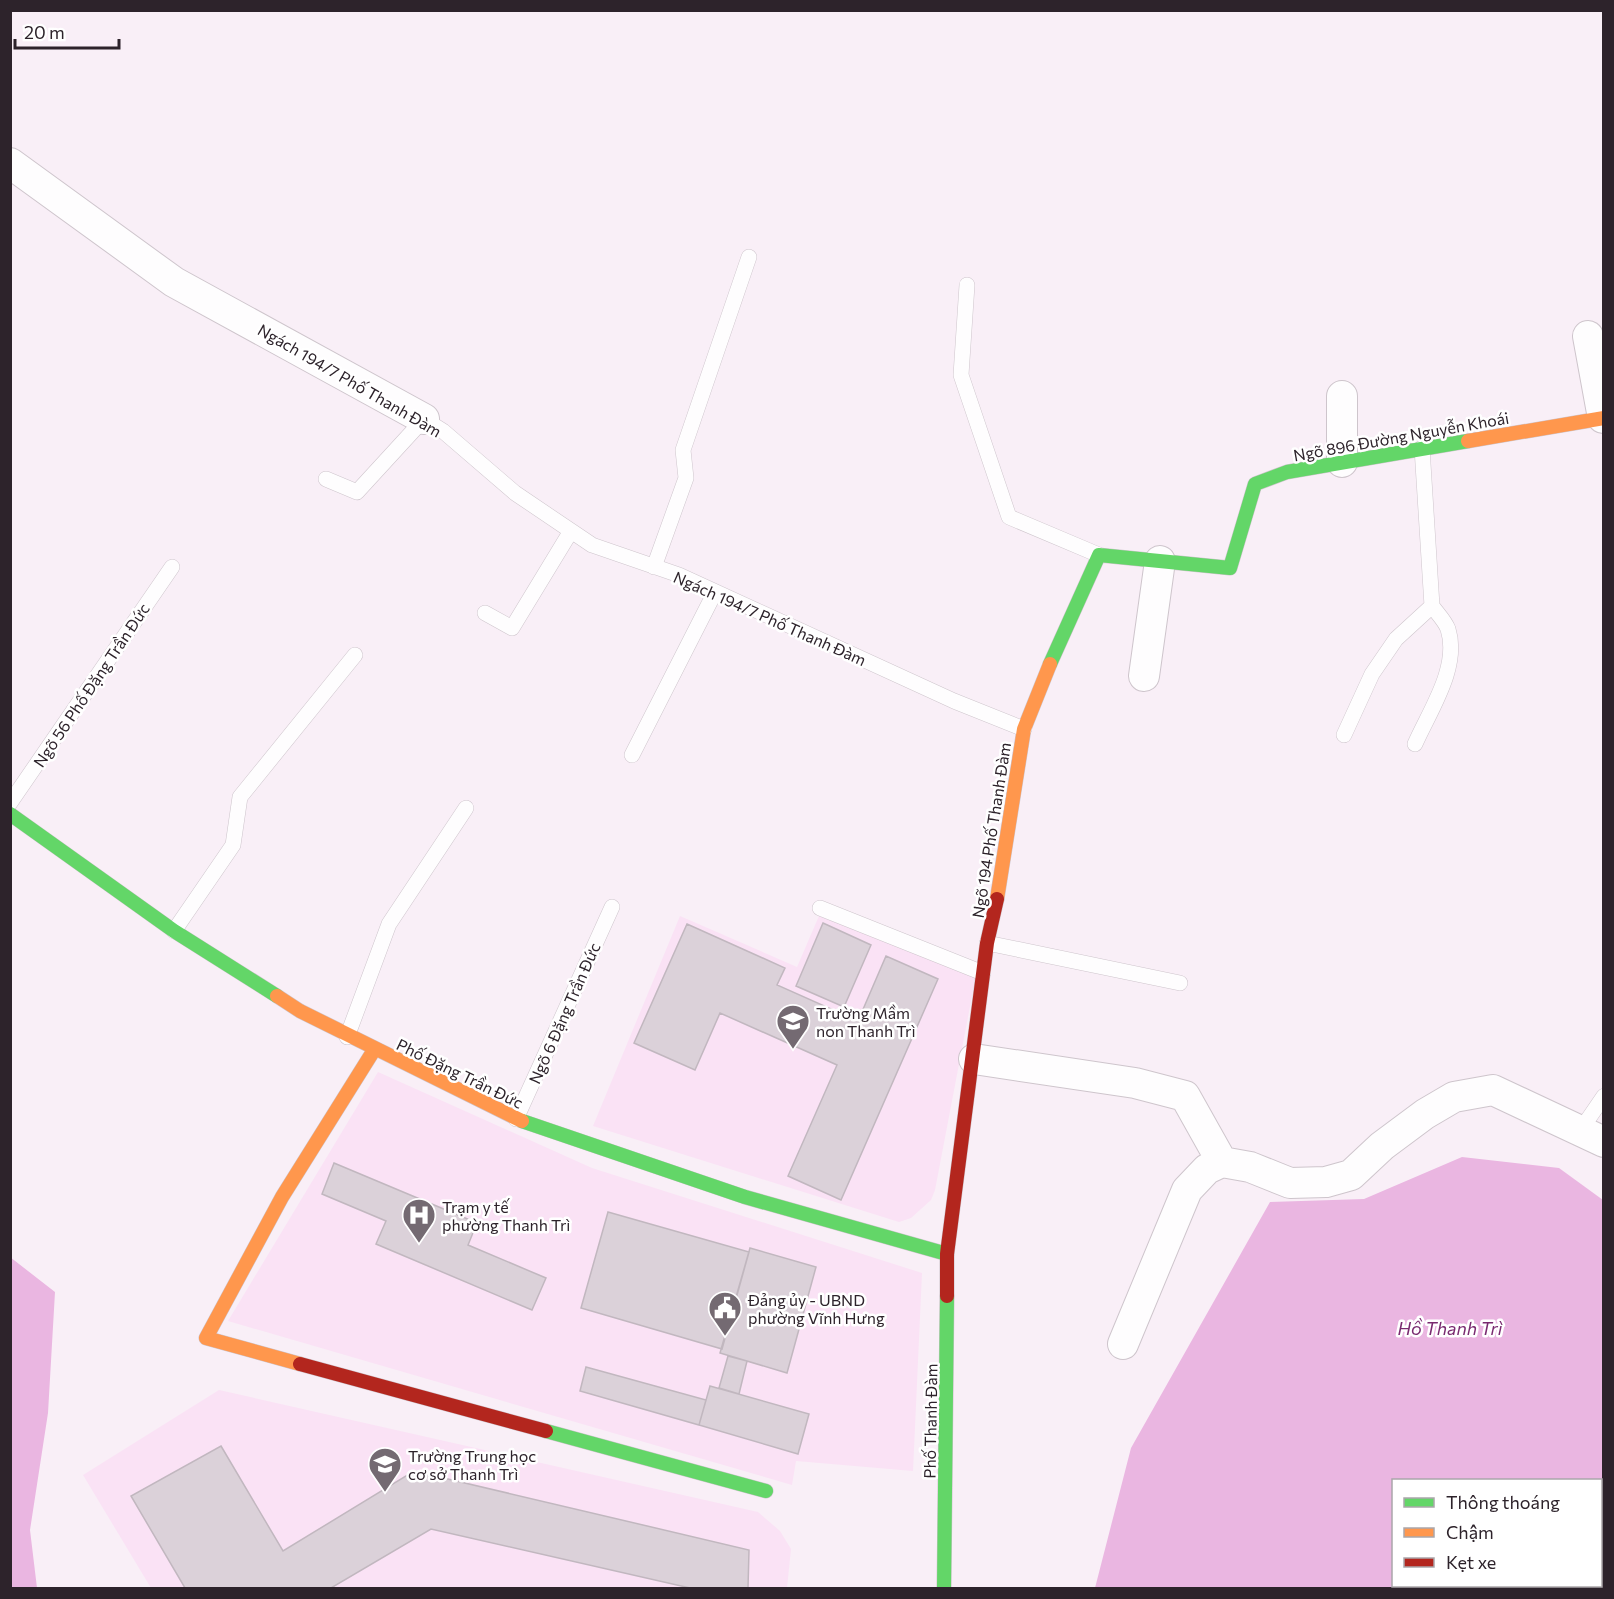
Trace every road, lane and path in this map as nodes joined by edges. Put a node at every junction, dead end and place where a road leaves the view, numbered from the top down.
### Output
1 (10, 163) edge
2 (749, 257) dead end
3 (967, 285) dead end
4 (1588, 336) dead end
5 (1342, 396) dead end
6 (1603, 418) edge
7 (424, 419) junction
8 (1422, 448) junction
9 (1342, 462) junction
10 (326, 479) dead end
11 (571, 531) junction
12 (1099, 555) junction
13 (1160, 561) junction
14 (172, 567) dead end
15 (654, 567) junction
16 (715, 592) junction
17 (1432, 606) junction
18 (485, 613) dead end
19 (355, 655) dead end
20 (1144, 676) dead end
21 (1024, 729) junction
22 (1344, 735) dead end
23 (1415, 744) dead end
24 (632, 755) dead end
25 (10, 802) edge
26 (466, 808) dead end
27 (10, 813) edge
28 (612, 907) dead end
29 (820, 908) dead end
30 (174, 931) junction
31 (987, 943) junction
32 (983, 973) junction
33 (1180, 983) dead end
34 (346, 1037) junction
35 (374, 1050) junction
36 (974, 1059) junction
37 (1604, 1096) edge
38 (516, 1119) junction
39 (1592, 1136) edge
40 (1222, 1162) junction
41 (947, 1254) junction
42 (1124, 1344) dead end
43 (766, 1491) dead end
44 (944, 1588) edge

1 - 7 street, Ngách 194/7 Phố Thanh Đàm
2 - 15 lane
3 - 12 lane
4 - 6 street
5 - 9 street
6 - 8 street, Ngõ 896 Đường Nguyễn Khoái
7 - 10 lane
7 - 11 lane, Ngách 194/7 Phố Thanh Đàm
8 - 9 street, Ngõ 896 Đường Nguyễn Khoái
8 - 17 lane
9 - 13 street, Ngõ 896 Đường Nguyễn Khoái
11 - 15 lane, Ngách 194/7 Phố Thanh Đàm
11 - 18 lane
12 - 13 street
12 - 21 street, Ngõ 194 Phố Thanh Đàm
13 - 20 street
14 - 25 lane, Ngõ 56 Phố Đặng Trần Đức
15 - 16 lane, Ngách 194/7 Phố Thanh Đàm
16 - 21 lane, Ngách 194/7 Phố Thanh Đàm
16 - 24 lane
17 - 22 lane
17 - 23 lane
19 - 30 lane
21 - 31 street, Ngõ 194 Phố Thanh Đàm
26 - 34 lane
27 - 30 street, Phố Đặng Trần Đức
28 - 38 lane, Ngõ 6 Đặng Trần Đức
29 - 32 lane
30 - 34 street, Phố Đặng Trần Đức
31 - 32 street, Ngõ 194 Phố Thanh Đàm
31 - 33 lane
32 - 36 street, Ngõ 194 Phố Thanh Đàm
34 - 35 street, Phố Đặng Trần Đức
35 - 38 street, Phố Đặng Trần Đức
35 - 43 street
36 - 40 street
36 - 41 street, Ngõ 194 Phố Thanh Đàm
37 - 39 lane
38 - 41 street, Phố Đặng Trần Đức
39 - 40 street
40 - 42 street
41 - 44 street, Phố Thanh Đàm

